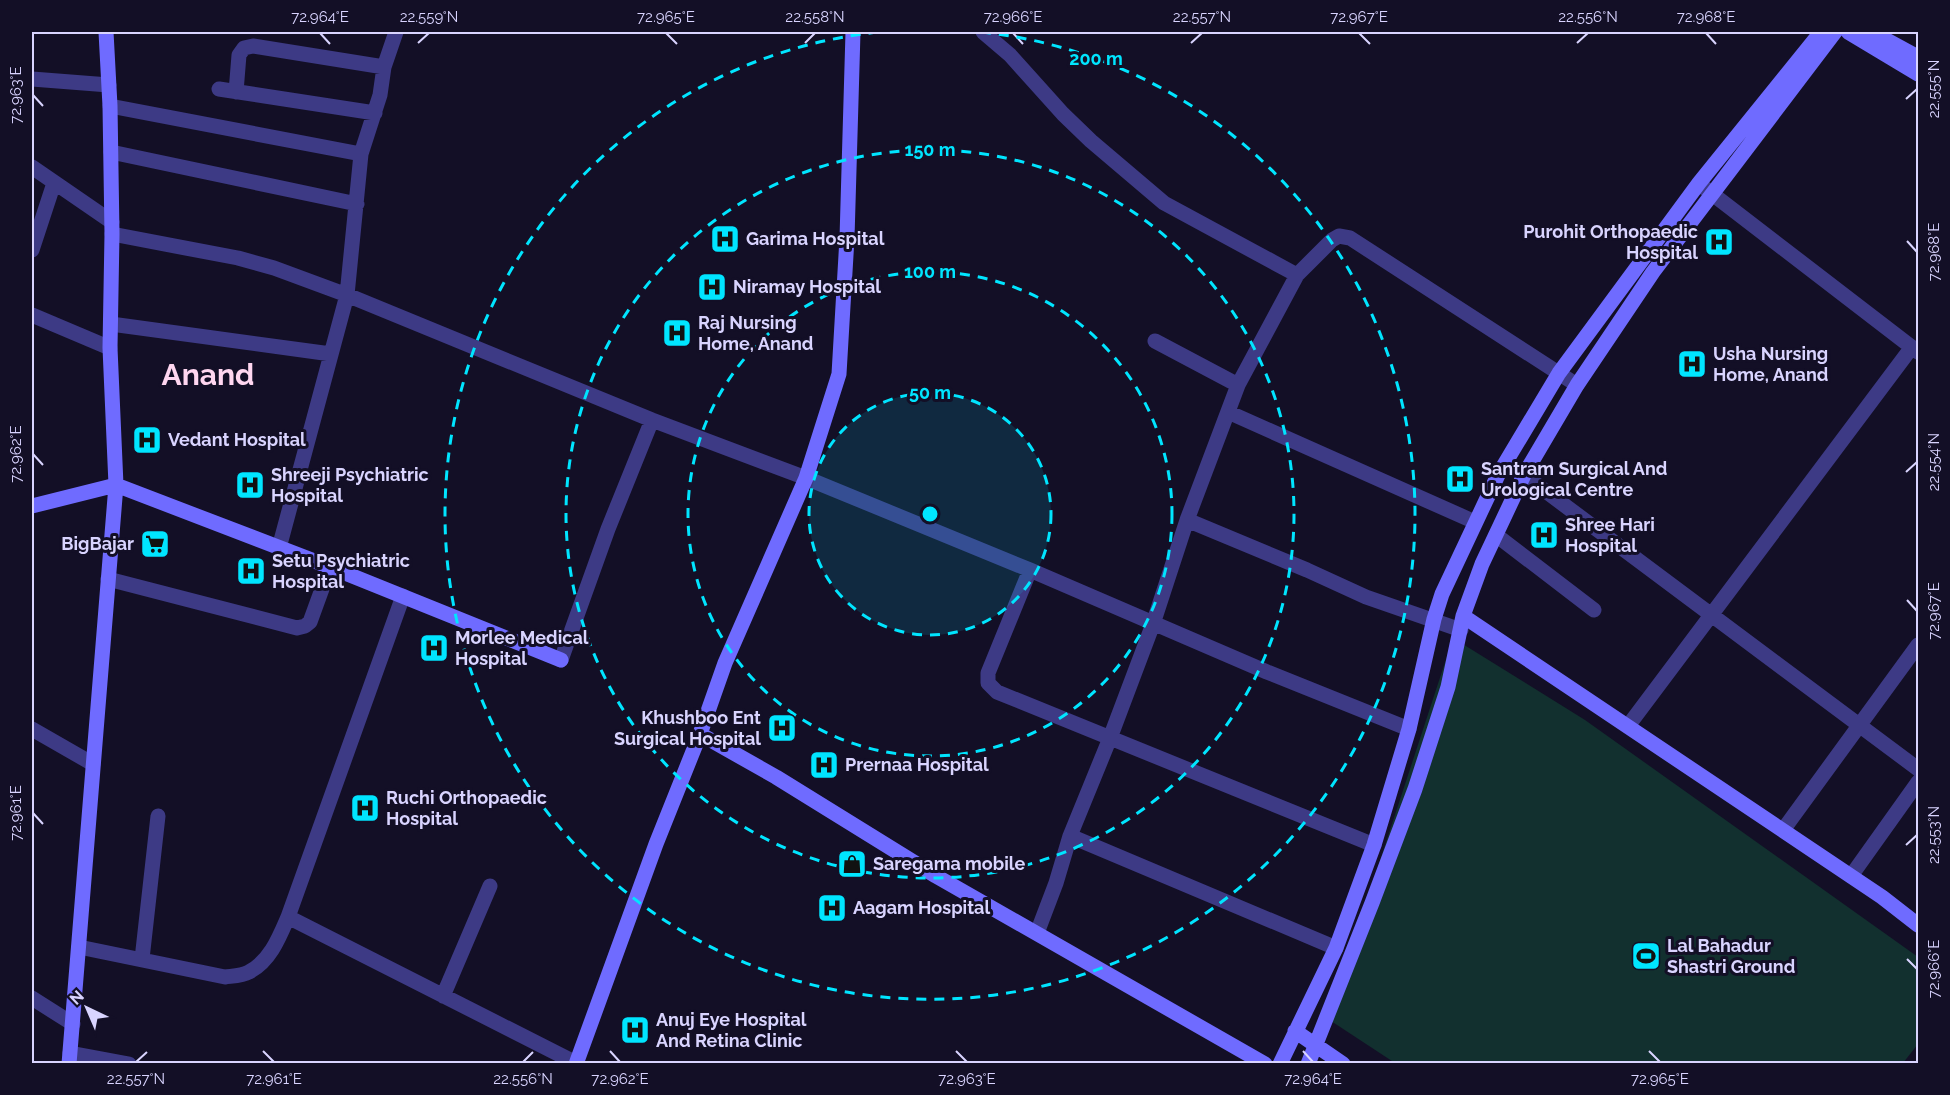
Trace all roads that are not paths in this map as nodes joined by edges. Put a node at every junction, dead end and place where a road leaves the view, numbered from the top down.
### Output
1 (106, 32) edge
2 (396, 32) edge
3 (853, 32) edge
4 (983, 32) edge
5 (1821, 32) edge
6 (1834, 32) edge
7 (1848, 32) edge
8 (1872, 32) edge
9 (1918, 57) edge
10 (384, 67) junction
11 (1918, 74) edge
12 (32, 79) edge
13 (109, 85) junction
14 (219, 89) dead end
15 (236, 92) junction
16 (110, 106) junction
17 (375, 113) junction
18 (111, 152) junction
19 (361, 154) junction
20 (32, 167) edge
21 (54, 183) junction
22 (1699, 183) junction
23 (1712, 194) junction
24 (357, 204) junction
25 (112, 228) junction
26 (32, 250) edge
27 (1297, 275) junction
28 (347, 295) junction
29 (32, 315) edge
30 (111, 324) junction
31 (1155, 341) dead end
32 (110, 348) junction
33 (1915, 350) edge
34 (331, 354) junction
35 (1559, 373) junction
36 (1238, 385) junction
37 (1577, 385) junction
38 (1228, 412) junction
39 (652, 420) junction
40 (1524, 475) junction
41 (806, 478) junction
42 (116, 485) junction
43 (32, 506) edge
44 (1187, 520) junction
45 (1475, 522) junction
46 (1496, 535) junction
47 (279, 549) junction
48 (330, 567) junction
49 (1030, 570) junction
50 (108, 579) junction
51 (403, 596) junction
52 (1594, 610) dead end
53 (1711, 614) junction
54 (1434, 619) junction
55 (1462, 623) junction
56 (1153, 624) junction
57 (1918, 645) edge
58 (1860, 724) junction
59 (1628, 726) junction
60 (32, 729) edge
61 (1409, 729) junction
62 (700, 734) junction
63 (1110, 738) junction
64 (93, 764) junction
65 (1918, 769) edge
66 (1918, 782) edge
67 (158, 816) dead end
68 (1783, 830) junction
69 (1070, 836) junction
70 (1374, 845) junction
71 (1851, 876) junction
72 (490, 886) dead end
73 (288, 917) junction
74 (1918, 925) edge
75 (1037, 933) junction
76 (79, 947) junction
77 (1336, 948) junction
78 (142, 959) junction
79 (442, 996) junction
80 (32, 998) edge
81 (73, 1024) junction
82 (1295, 1031) junction
83 (1317, 1045) junction
84 (70, 1058) edge
85 (576, 1063) edge
86 (129, 1064) edge
87 (1265, 1064) edge
88 (1280, 1064) edge
89 (1308, 1064) edge
90 (1343, 1064) edge

1 - 13 street
2 - 10 street
3 - 41 street
4 - 27 street
5 - 22 street
6 - 23 street
7 - 11 street
8 - 9 street
10 - 15 street
10 - 17 street
12 - 13 street
13 - 16 street
14 - 15 street
15 - 17 street
16 - 18 street
16 - 19 street
17 - 19 street
18 - 24 street
18 - 25 street
19 - 24 street
20 - 21 street
21 - 25 street
21 - 26 street
22 - 23 street
22 - 35 street
23 - 33 street
23 - 37 street
24 - 28 street
25 - 28 street
25 - 30 street
27 - 35 street
27 - 36 street
28 - 34 street
28 - 39 street
29 - 32 street
30 - 32 street
30 - 34 street
31 - 36 street
32 - 42 street
33 - 53 street
34 - 47 street
35 - 37 street
35 - 45 street
36 - 38 street
37 - 40 street
38 - 44 street
38 - 45 street
39 - 41 street
39 - 51 street
40 - 46 street
40 - 53 street
41 - 49 street
41 - 62 street
42 - 43 street
42 - 47 street
42 - 50 street
44 - 54 street
44 - 56 street
45 - 54 street
46 - 52 street
46 - 55 street
47 - 48 street
48 - 50 street
48 - 51 street
49 - 56 street
49 - 63 street
50 - 64 street
51 - 73 street
53 - 58 street
53 - 59 street
54 - 55 street
54 - 61 street
55 - 59 street
55 - 83 street
56 - 61 street
56 - 63 street
57 - 58 street
58 - 65 street
58 - 68 street
59 - 68 street
60 - 64 street
61 - 70 street
62 - 75 street
62 - 85 street
63 - 69 street
63 - 70 street
64 - 76 street
66 - 71 street
67 - 78 street
68 - 71 street
69 - 75 street
69 - 77 street
70 - 77 street
71 - 74 street
72 - 79 street
73 - 78 street
73 - 79 street
75 - 87 street
76 - 78 street
76 - 81 street
77 - 82 street
79 - 85 street
80 - 81 street
81 - 84 street
82 - 83 street
82 - 88 street
83 - 89 street
83 - 90 street
84 - 86 street

